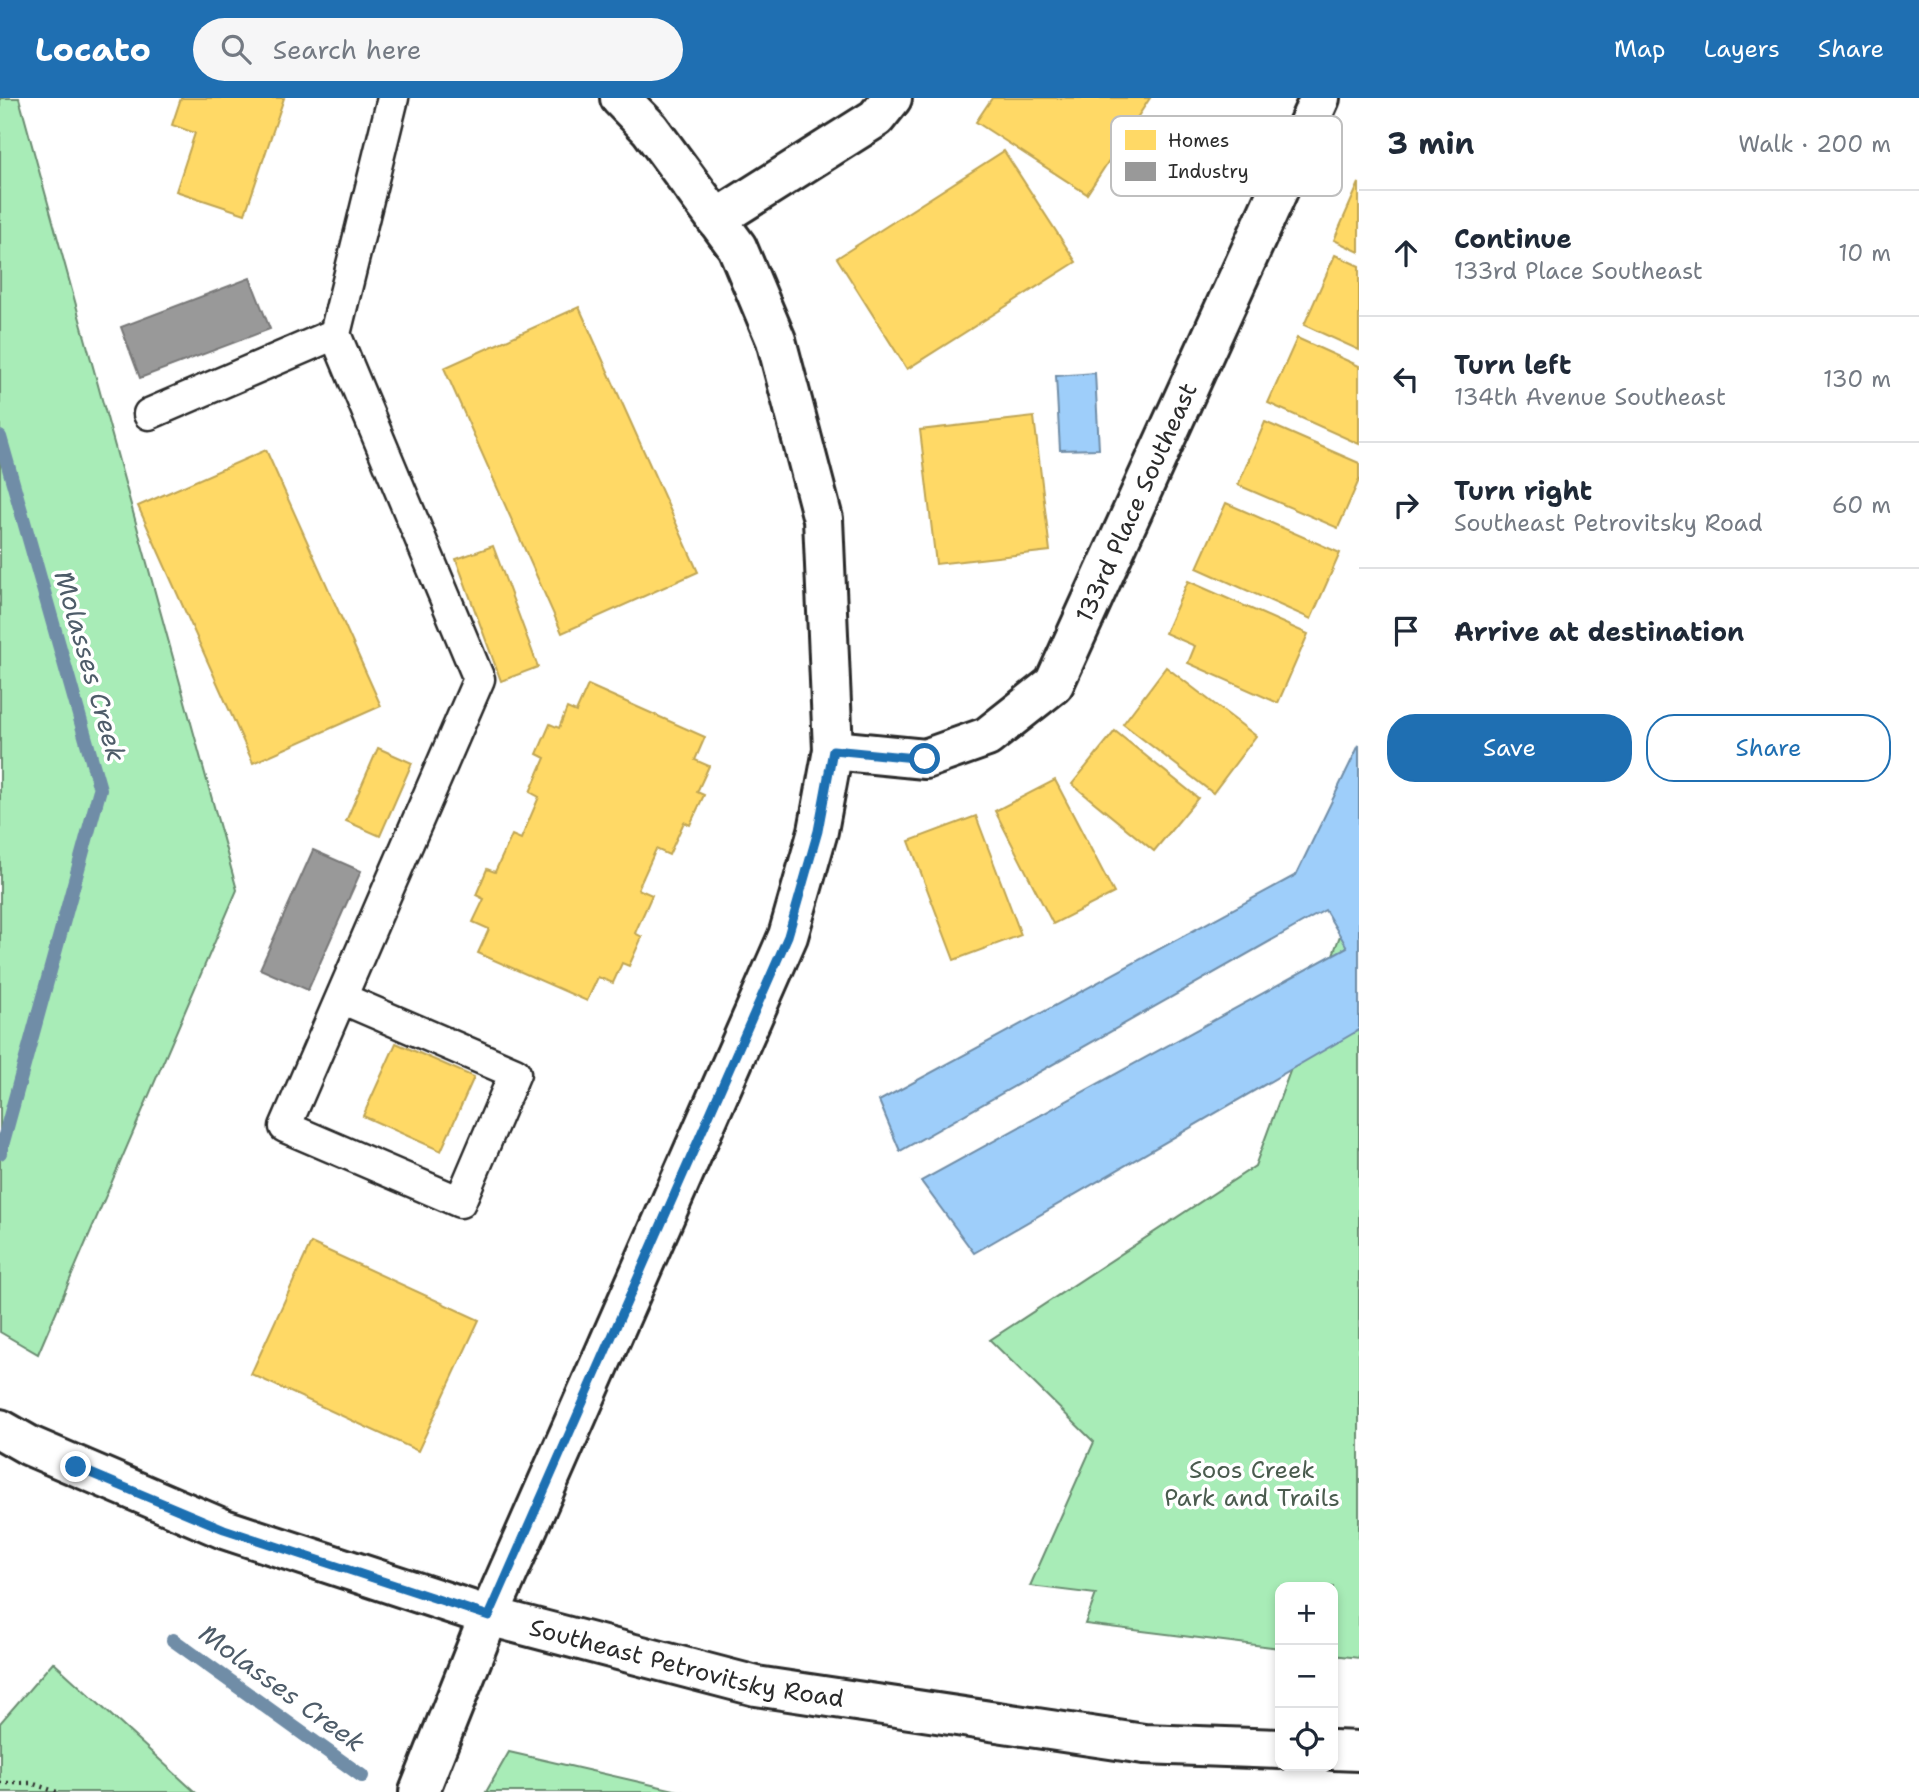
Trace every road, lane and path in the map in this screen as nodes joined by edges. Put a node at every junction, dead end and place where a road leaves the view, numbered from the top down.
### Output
1 (393, 98) edge
2 (620, 98) edge
3 (892, 98) edge
4 (1320, 98) edge
5 (1312, 116) edge
6 (1276, 196) edge
7 (716, 219) junction
8 (335, 334) junction
9 (149, 414) dead end
10 (833, 750) junction
11 (341, 998) junction
12 (0, 1429) edge
13 (489, 1616) junction
14 (1275, 1749) edge
15 (1338, 1750) edge
16 (1359, 1751) edge
17 (0, 1783) edge
18 (57, 1792) edge
19 (419, 1792) edge

1 - 8 lane
2 - 7 street
3 - 7 street
4 - 5 street, 133rd Place Southeast
6 - 10 street, 133rd Place Southeast
7 - 10 street
8 - 9 lane
8 - 11 lane
10 - 13 street
11 - 11 lane
12 - 13 street, Southeast Petrovitsky Road
13 - 14 street, Southeast Petrovitsky Road
13 - 19 street
15 - 16 street
17 - 18 path

